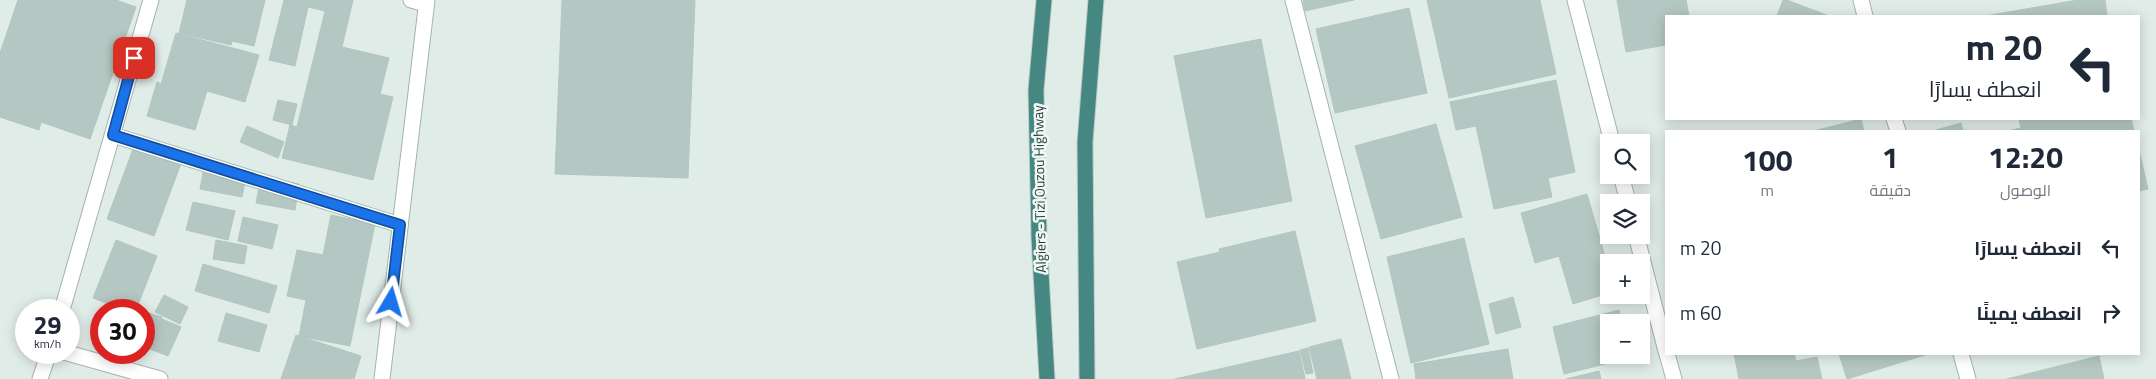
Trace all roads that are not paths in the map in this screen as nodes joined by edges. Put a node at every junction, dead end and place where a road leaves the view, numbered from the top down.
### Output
1 (151, 0) edge
2 (411, 0) edge
3 (1044, 0) edge
4 (1096, 0) edge
5 (1293, 0) edge
6 (1575, 0) edge
7 (1861, 0) edge
8 (426, 2) edge
9 (1865, 15) edge
10 (1610, 134) edge
11 (113, 135) junction
12 (400, 225) junction
13 (1638, 244) edge
14 (65, 299) edge
15 (1665, 344) edge
16 (1668, 355) edge
17 (1961, 355) edge
18 (80, 356) edge
19 (45, 364) edge
20 (40, 379) edge
21 (160, 379) edge
22 (382, 379) edge
23 (1047, 379) edge
24 (1087, 379) edge
25 (1391, 379) edge
26 (1674, 379) edge
27 (1968, 379) edge

1 - 11 street
2 - 8 street
3 - 23 highway, Algiers - Tizi Ouzou Highway
4 - 24 highway
5 - 25 street
6 - 10 street
7 - 9 street
8 - 12 street
11 - 12 street
11 - 14 street
12 - 22 street
13 - 15 street
16 - 26 street
17 - 27 street
18 - 21 street
19 - 20 street

